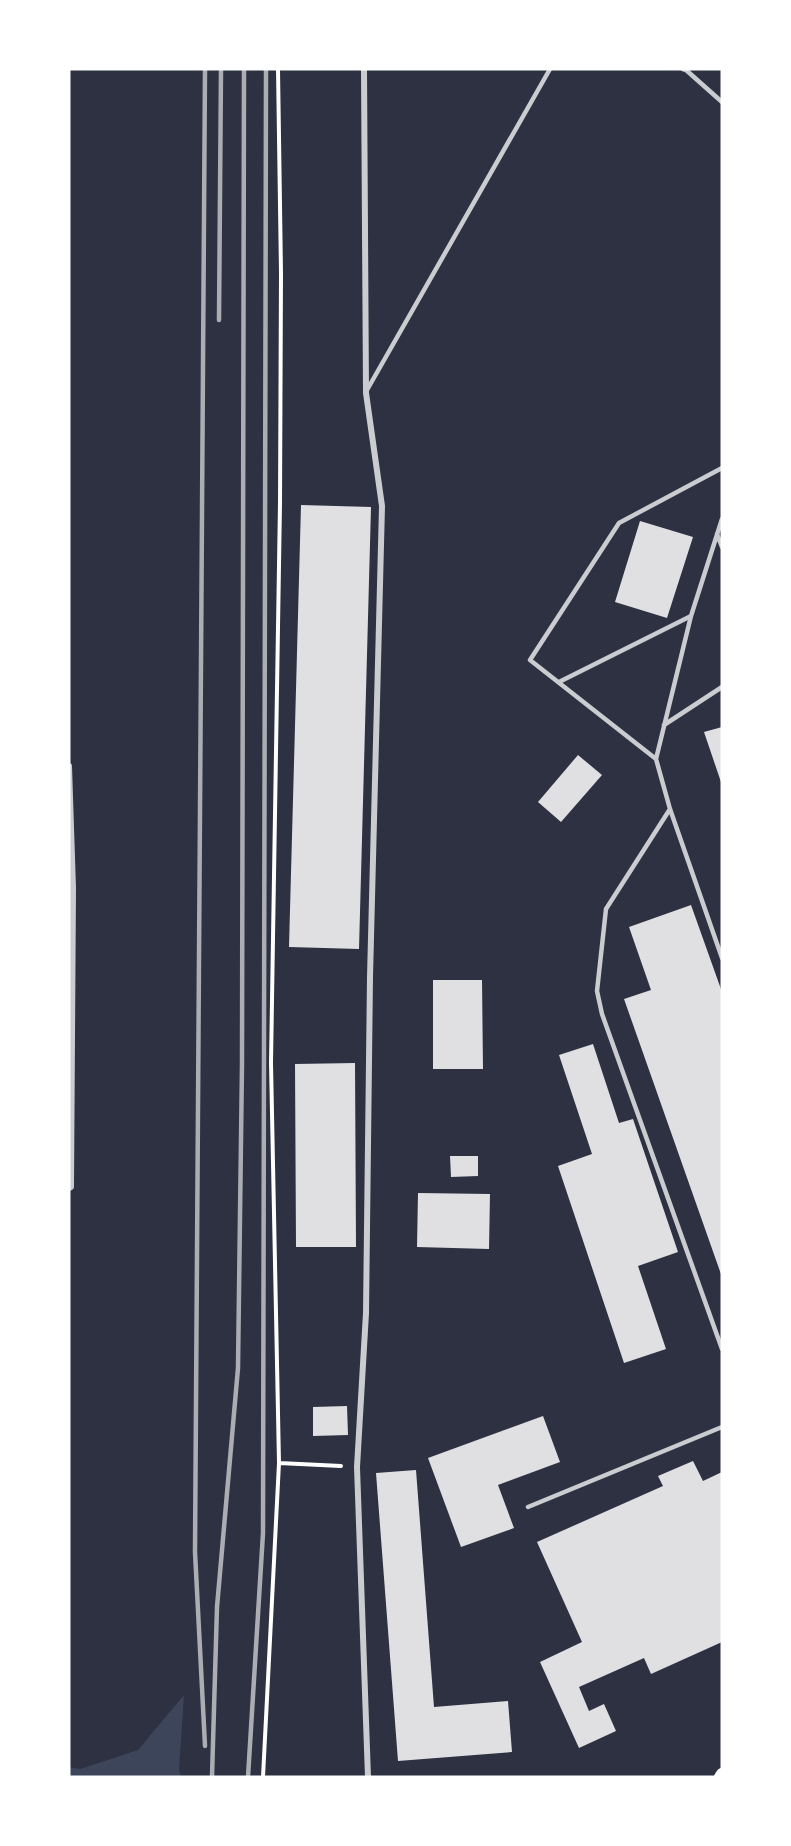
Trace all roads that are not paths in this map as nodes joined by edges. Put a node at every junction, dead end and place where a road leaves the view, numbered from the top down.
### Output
1 (364, 69) edge
2 (550, 69) edge
3 (686, 69) edge
4 (722, 102) edge
5 (366, 393) junction
6 (722, 468) edge
7 (722, 519) edge
8 (717, 534) junction
9 (722, 547) edge
10 (691, 616) junction
11 (559, 682) junction
12 (722, 687) edge
13 (664, 726) junction
14 (656, 759) junction
15 (69, 766) edge
16 (670, 809) junction
17 (71, 887) edge
18 (722, 958) edge
19 (69, 1188) edge
20 (722, 1349) edge
21 (722, 1428) edge
22 (528, 1507) dead end
23 (368, 1777) edge

1 - 5 street
2 - 5 lane
3 - 4 lane
5 - 23 street
6 - 11 lane
7 - 8 lane
8 - 9 lane
8 - 10 lane
10 - 11 lane
10 - 13 lane
11 - 14 lane
12 - 13 lane
13 - 14 lane
14 - 16 lane
15 - 17 street
16 - 18 lane
16 - 20 lane
17 - 19 street
21 - 22 lane

